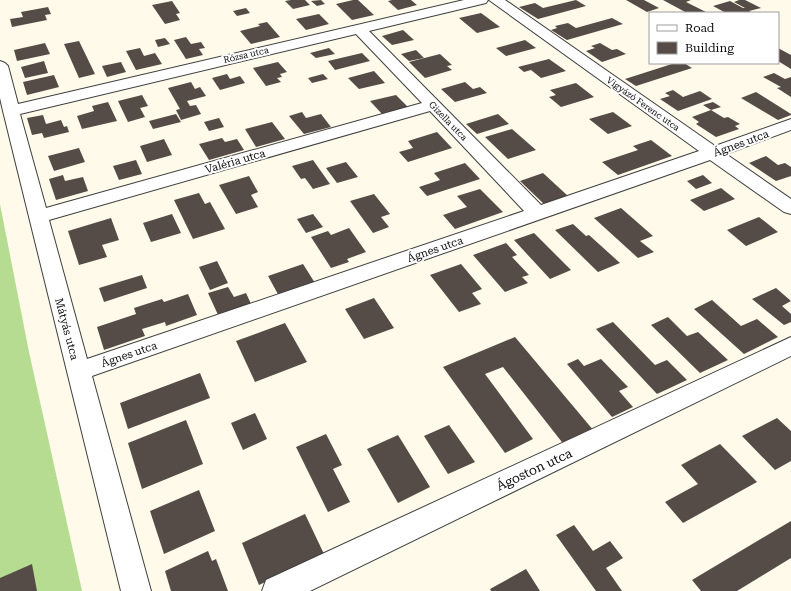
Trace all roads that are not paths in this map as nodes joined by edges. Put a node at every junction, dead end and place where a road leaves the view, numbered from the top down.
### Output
1 (481, 0) edge
2 (496, 0) edge
3 (358, 28) junction
4 (0, 66) edge
5 (433, 106) junction
6 (11, 110) junction
7 (791, 124) edge
8 (712, 153) junction
9 (791, 208) edge
10 (538, 213) junction
11 (38, 217) junction
12 (791, 346) edge
13 (78, 371) junction
14 (136, 591) edge
15 (277, 591) edge

1 - 3 street, Rózsa utca
2 - 8 street, Vigyázó Ferenc utca
3 - 5 street, Gizella utca
3 - 6 street, Rózsa utca
4 - 6 street, Mátyás utca
5 - 10 street, Gizella utca
5 - 11 street, Valéria utca
6 - 11 street, Mátyás utca
7 - 8 street, Ágnes utca
8 - 9 street, Vigyázó Ferenc utca
8 - 10 street, Ágnes utca
10 - 13 street, Ágnes utca
11 - 13 street, Mátyás utca
12 - 15 street, Ágoston utca
13 - 14 street, Mátyás utca

